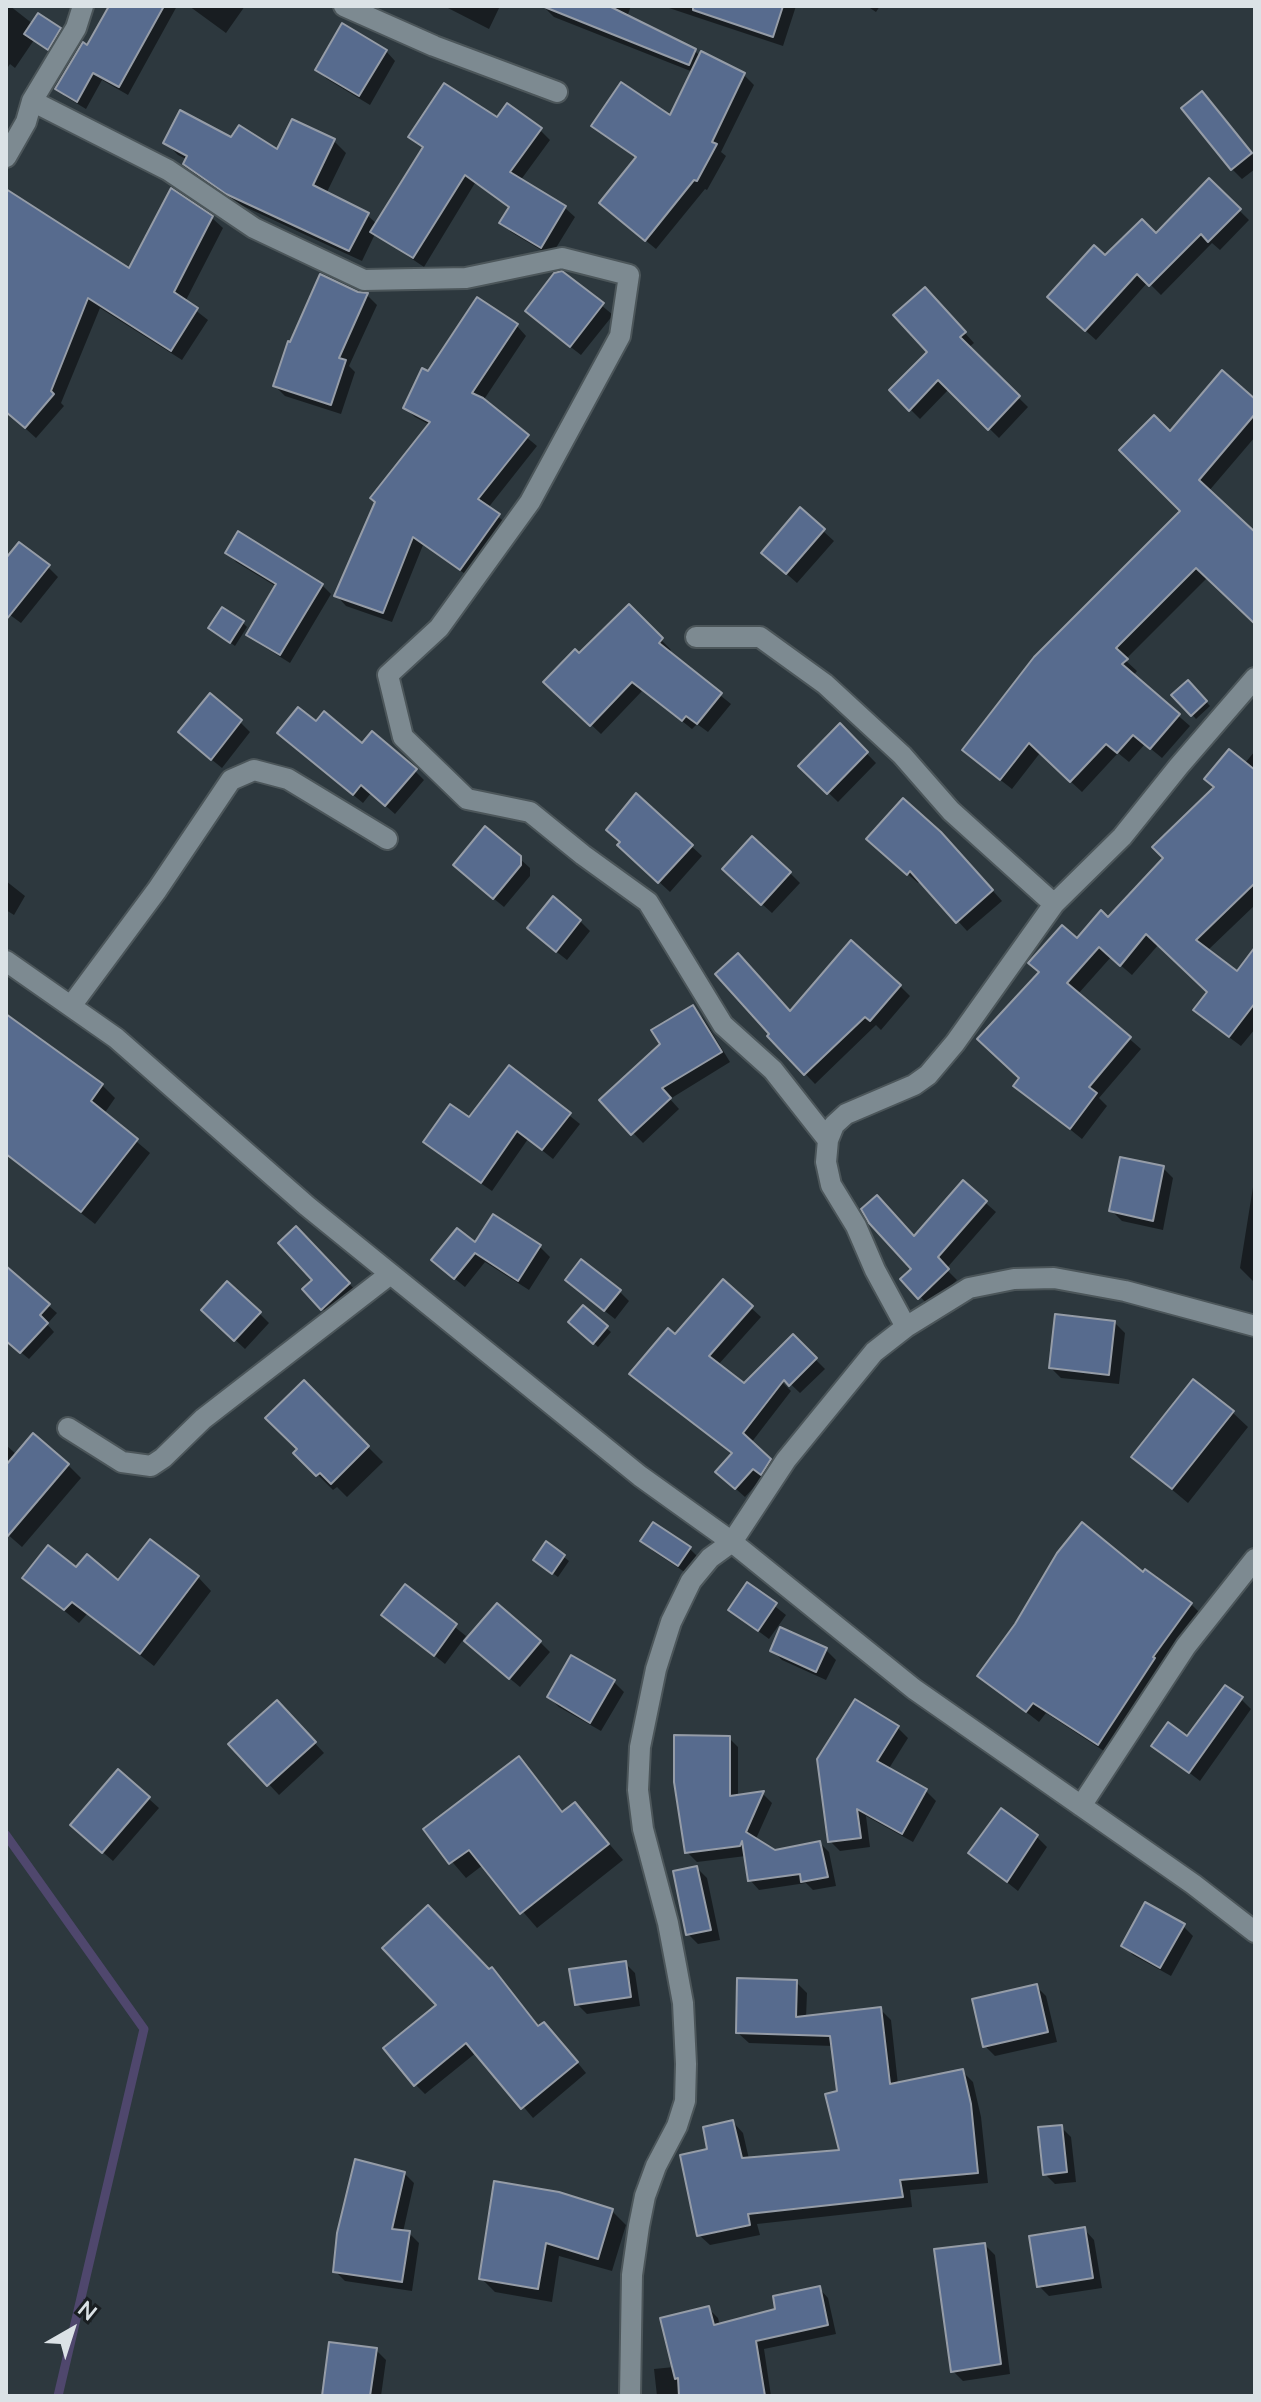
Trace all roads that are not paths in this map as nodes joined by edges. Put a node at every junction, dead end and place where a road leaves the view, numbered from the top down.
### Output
1 (83, 6) edge
2 (344, 6) edge
3 (557, 92) dead end
4 (32, 101) junction
5 (6, 157) edge
6 (696, 637) dead end
7 (1255, 678) edge
8 (387, 839) dead end
9 (1054, 904) junction
10 (6, 961) edge
11 (71, 1006) junction
12 (828, 1140) junction
13 (389, 1275) junction
14 (1255, 1326) edge
15 (906, 1327) junction
16 (68, 1428) dead end
17 (732, 1542) junction
18 (1255, 1559) edge
19 (1081, 1806) junction
20 (1255, 1932) edge
21 (630, 2396) edge

1 - 4 street
2 - 3 street
4 - 5 street
4 - 12 street
6 - 9 street
7 - 9 street
8 - 11 street
9 - 12 street
10 - 11 street
11 - 13 street
12 - 15 street
13 - 16 street
13 - 17 street
14 - 15 street
15 - 17 street
17 - 19 street
17 - 21 street
18 - 19 street
19 - 20 street

